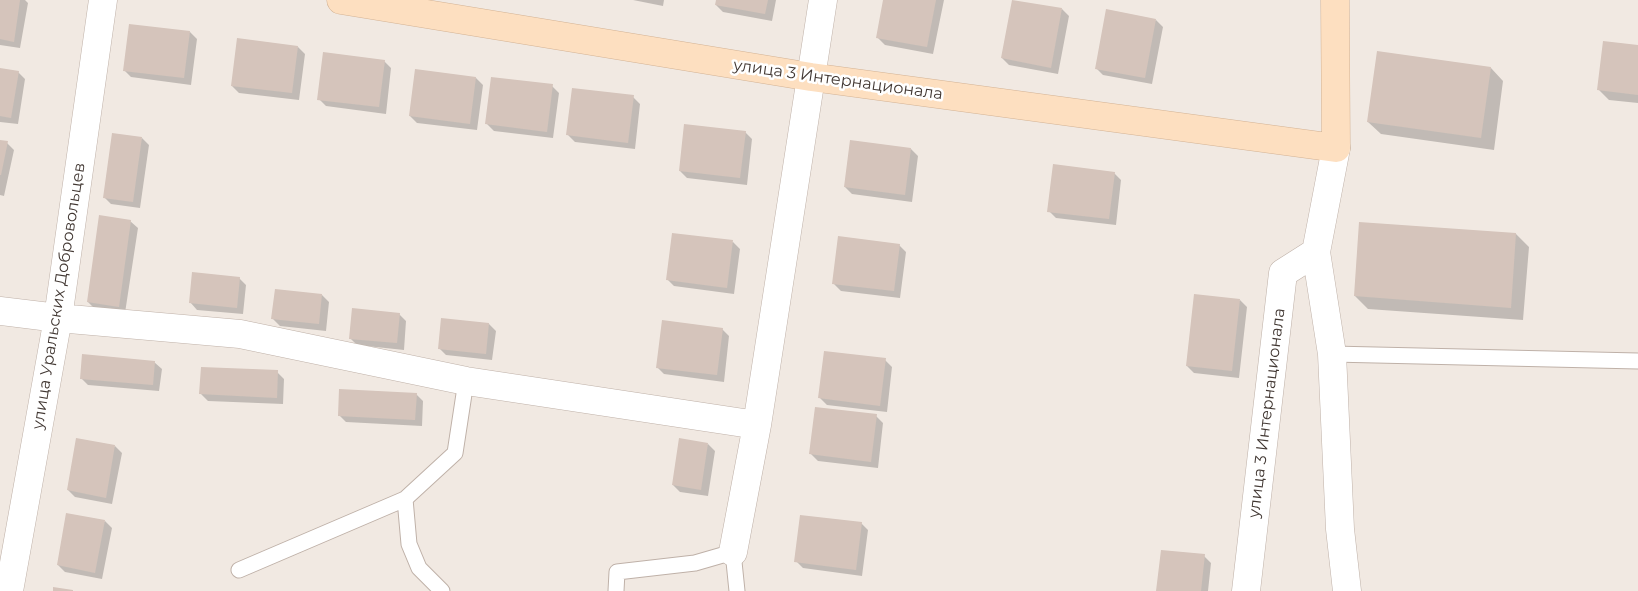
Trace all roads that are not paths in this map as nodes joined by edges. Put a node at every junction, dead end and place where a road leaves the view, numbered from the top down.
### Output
1 (104, 0) edge
2 (341, 0) edge
3 (823, 0) edge
4 (1334, 0) edge
5 (452, 9) edge
6 (811, 77) junction
7 (1336, 148) junction
8 (1316, 252) junction
9 (0, 311) edge
10 (58, 318) junction
11 (1332, 354) junction
12 (1638, 361) edge
13 (466, 381) junction
14 (756, 425) junction
15 (405, 499) junction
16 (733, 552) junction
17 (239, 570) dead end
18 (9, 591) edge
19 (442, 591) edge
20 (616, 591) edge
21 (737, 591) edge
22 (1246, 591) edge
23 (1347, 591) edge

1 - 10 street, улица Уральских Добровольцев
2 - 5 main road, улица 3 Интернационала
3 - 6 street
4 - 7 main road
5 - 6 main road, улица 3 Интернационала
6 - 7 main road, улица 3 Интернационала
6 - 14 street
7 - 8 street
8 - 11 street
8 - 22 street, улица 3 Интернационала
9 - 10 street
10 - 13 street
10 - 18 street, улица Уральских Добровольцев
11 - 12 lane
11 - 23 street
13 - 14 street
13 - 15 lane
14 - 16 street
15 - 17 lane
15 - 19 lane
16 - 20 lane
16 - 21 lane

